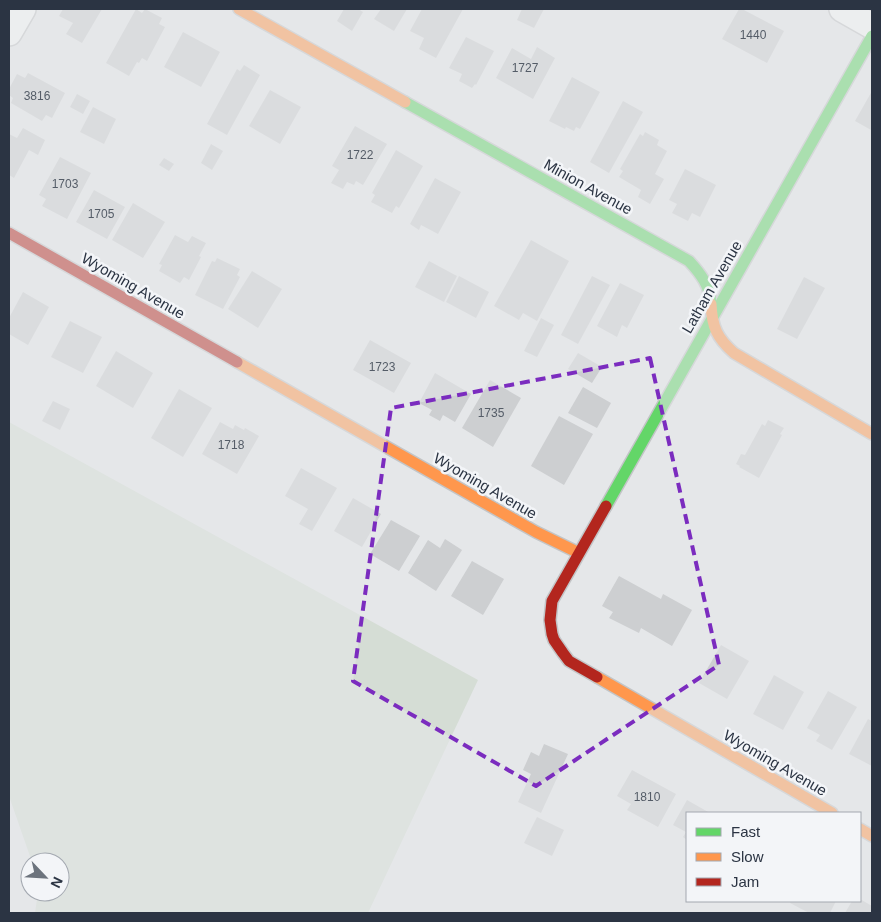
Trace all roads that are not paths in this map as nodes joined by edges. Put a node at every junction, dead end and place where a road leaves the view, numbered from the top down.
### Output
1 (23, 9) edge
2 (239, 9) edge
3 (842, 9) edge
4 (872, 26) edge
5 (9, 33) edge
6 (872, 36) edge
7 (9, 233) edge
8 (712, 319) junction
9 (872, 434) edge
10 (579, 553) junction
11 (830, 812) edge
12 (861, 830) edge
13 (872, 836) edge

1 - 5 street
2 - 8 street, Minion Avenue
3 - 4 street
6 - 8 street, Latham Avenue
7 - 10 street, Wyoming Avenue
8 - 9 street, Minion Avenue
8 - 10 street, Latham Avenue
10 - 11 street, Wyoming Avenue
12 - 13 street

